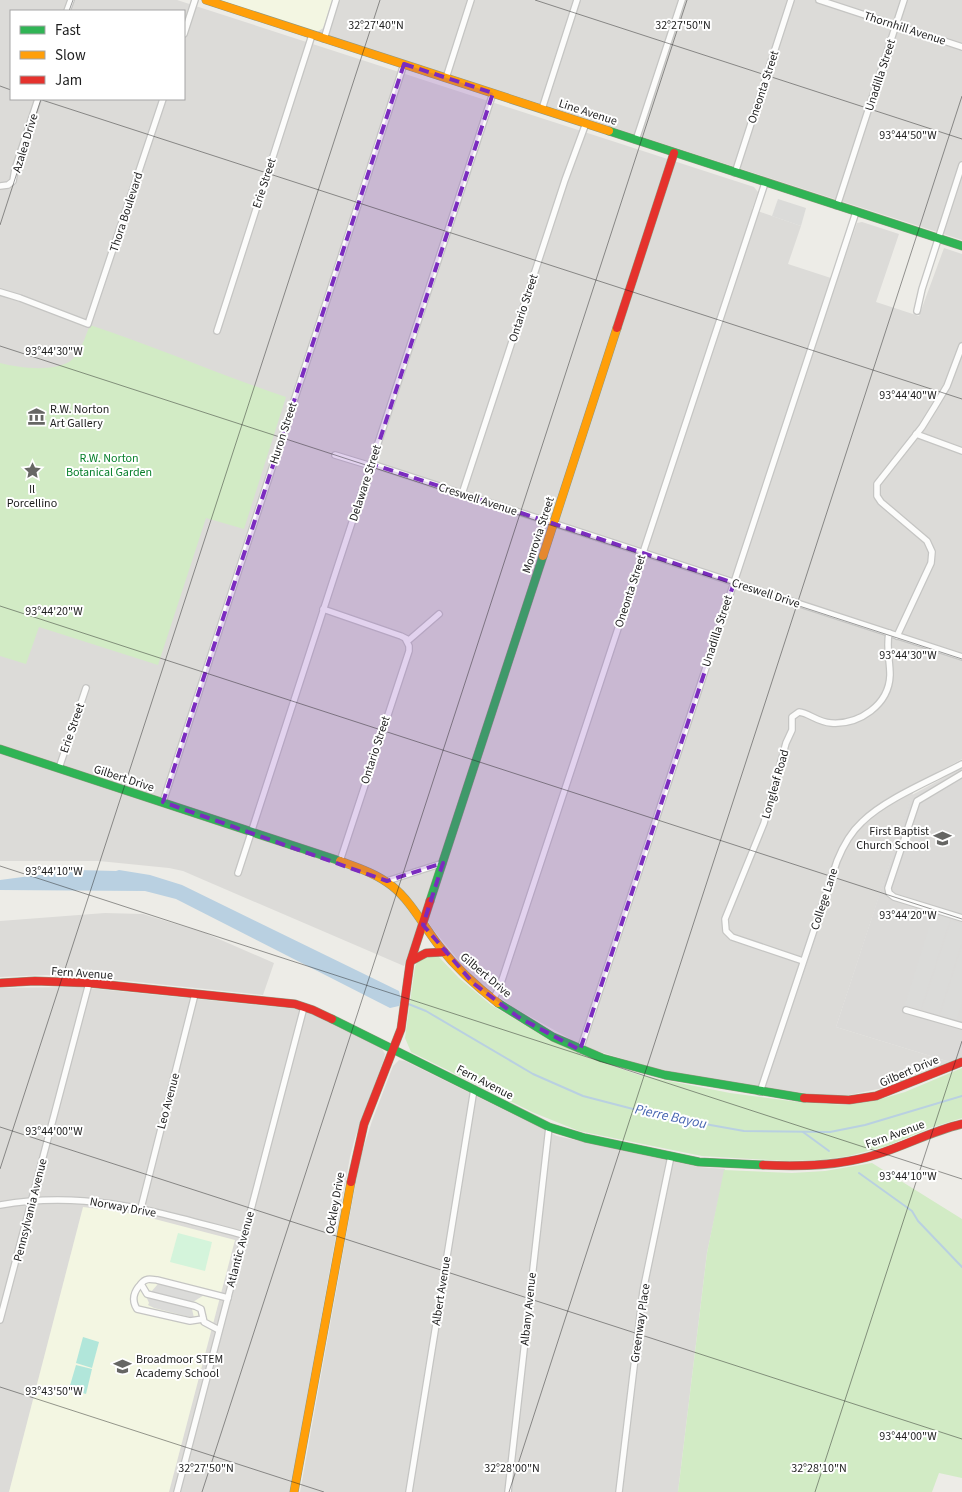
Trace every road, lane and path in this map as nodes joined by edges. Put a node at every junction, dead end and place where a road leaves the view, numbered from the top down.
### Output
1 (195, 0) edge
2 (206, 0) edge
3 (336, 0) edge
4 (472, 0) edge
5 (577, 0) edge
6 (682, 0) edge
7 (791, 0) edge
8 (819, 0) edge
9 (904, 0) edge
10 (896, 25) junction
11 (185, 31) edge
12 (312, 36) junction
13 (324, 39) junction
14 (962, 47) edge
15 (404, 64) junction
16 (446, 78) junction
17 (493, 93) junction
18 (38, 100) edge
19 (163, 100) edge
20 (542, 109) junction
21 (586, 123) junction
22 (636, 140) junction
23 (674, 153) junction
24 (962, 165) edge
25 (735, 173) junction
26 (765, 183) junction
27 (0, 186) edge
28 (837, 206) junction
29 (856, 212) junction
30 (938, 239) junction
31 (962, 246) edge
32 (0, 292) edge
33 (917, 311) dead end
34 (217, 330) dead end
35 (962, 346) edge
36 (916, 434) junction
37 (962, 451) edge
38 (335, 455) dead end
39 (371, 465) junction
40 (462, 494) junction
41 (554, 524) junction
42 (642, 552) junction
43 (734, 583) junction
44 (323, 610) junction
45 (439, 614) dead end
46 (889, 633) junction
47 (897, 636) junction
48 (406, 640) junction
49 (962, 657) edge
50 (86, 688) dead end
51 (0, 749) edge
52 (962, 764) edge
53 (58, 768) junction
54 (962, 774) edge
55 (163, 802) junction
56 (251, 831) junction
57 (340, 861) junction
58 (443, 863) junction
59 (238, 873) dead end
60 (387, 881) junction
61 (962, 918) edge
62 (423, 925) junction
63 (444, 952) junction
64 (803, 961) junction
65 (410, 963) junction
66 (0, 983) edge
67 (89, 983) junction
68 (195, 994) junction
69 (494, 998) junction
70 (304, 1007) junction
71 (906, 1010) dead end
72 (962, 1026) edge
73 (394, 1049) junction
74 (580, 1050) junction
75 (962, 1062) edge
76 (474, 1089) junction
77 (760, 1092) junction
78 (962, 1124) edge
79 (549, 1127) junction
80 (671, 1156) junction
81 (32, 1200) junction
82 (0, 1205) edge
83 (141, 1208) junction
84 (244, 1235) junction
85 (141, 1284) junction
86 (228, 1298) junction
87 (203, 1319) junction
88 (0, 1320) edge
89 (219, 1330) junction
90 (177, 1492) edge
91 (294, 1492) edge
92 (409, 1492) edge
93 (508, 1492) edge
94 (618, 1492) edge

1 - 11 street
2 - 12 street, Line Avenue
3 - 13 street
4 - 16 street
5 - 20 street
6 - 22 street
7 - 25 street, Oneonta Street
8 - 10 street, Thornhill Avenue
9 - 10 street, Unadilla Street
10 - 14 street, Thornhill Avenue
10 - 28 street, Unadilla Street
12 - 13 street, Line Avenue
12 - 34 street, Erie Street
13 - 15 street, Line Avenue
15 - 16 street, Line Avenue
15 - 55 street, Huron Street
16 - 17 street, Line Avenue
17 - 20 street, Line Avenue
17 - 39 street, Delaware Street
18 - 27 street, Azalea Drive
19 - 32 street, Thora Boulevard
20 - 21 street, Line Avenue
21 - 22 street, Line Avenue
21 - 40 street, Ontario Street
22 - 23 street, Line Avenue
23 - 25 street, Line Avenue
23 - 41 street, Monrovia Street
24 - 30 street
25 - 26 street, Line Avenue
26 - 28 street, Line Avenue
26 - 42 street, Oneonta Street
28 - 29 street, Line Avenue
29 - 30 street, Line Avenue
29 - 43 street, Unadilla Street
30 - 31 street, Line Avenue
30 - 33 street
35 - 36 street
36 - 37 street
36 - 47 street
38 - 39 street, Creswell Avenue
39 - 40 street, Creswell Avenue
39 - 44 street, Delaware Street
40 - 41 street, Creswell Avenue
41 - 42 street, Creswell Avenue
41 - 58 street, Monrovia Street
42 - 43 street, Creswell Drive
42 - 69 street, Oneonta Street
43 - 46 street, Creswell Drive
43 - 74 street, Unadilla Street
44 - 48 street
44 - 56 street, Delaware Street
45 - 48 street
46 - 47 street
46 - 64 street, Longleaf Road
47 - 49 street
48 - 57 street, Ontario Street
50 - 53 street, Erie Street
51 - 53 street, Gilbert Drive
52 - 64 street, College Lane
53 - 55 street, Gilbert Drive
54 - 61 street
55 - 56 street, Gilbert Drive
56 - 57 street, Gilbert Drive
56 - 59 street, Delaware Street
57 - 60 street, Gilbert Drive
58 - 60 street
58 - 62 street, Monrovia Street
60 - 62 street, Gilbert Drive
62 - 63 street, Gilbert Drive
62 - 65 street, Ockley Drive
63 - 65 street
63 - 69 street, Gilbert Drive
64 - 77 street, College Lane
65 - 73 street, Ockley Drive
66 - 67 street, Fern Avenue
67 - 68 street, Fern Avenue
67 - 81 street, Pennsylvania Avenue
68 - 70 street, Fern Avenue
68 - 83 street, Leo Avenue
69 - 74 street, Gilbert Drive
70 - 73 street, Fern Avenue
70 - 84 street, Atlantic Avenue
71 - 72 street
73 - 76 street, Fern Avenue
73 - 91 street, Ockley Drive
74 - 77 street, Gilbert Drive
75 - 77 street, Gilbert Drive
76 - 79 street, Fern Avenue
76 - 92 street, Albert Avenue
78 - 80 street, Fern Avenue
79 - 80 street, Fern Avenue
79 - 93 street, Albany Avenue
80 - 94 street, Greenway Place
81 - 82 street, Norway Drive
81 - 83 street, Norway Drive
81 - 88 street, Pennsylvania Avenue
83 - 84 street, Norway Drive
84 - 86 street, Atlantic Avenue
85 - 86 street
85 - 87 street
85 - 87 street
86 - 89 street, Atlantic Avenue
87 - 89 street
89 - 90 street, Atlantic Avenue

